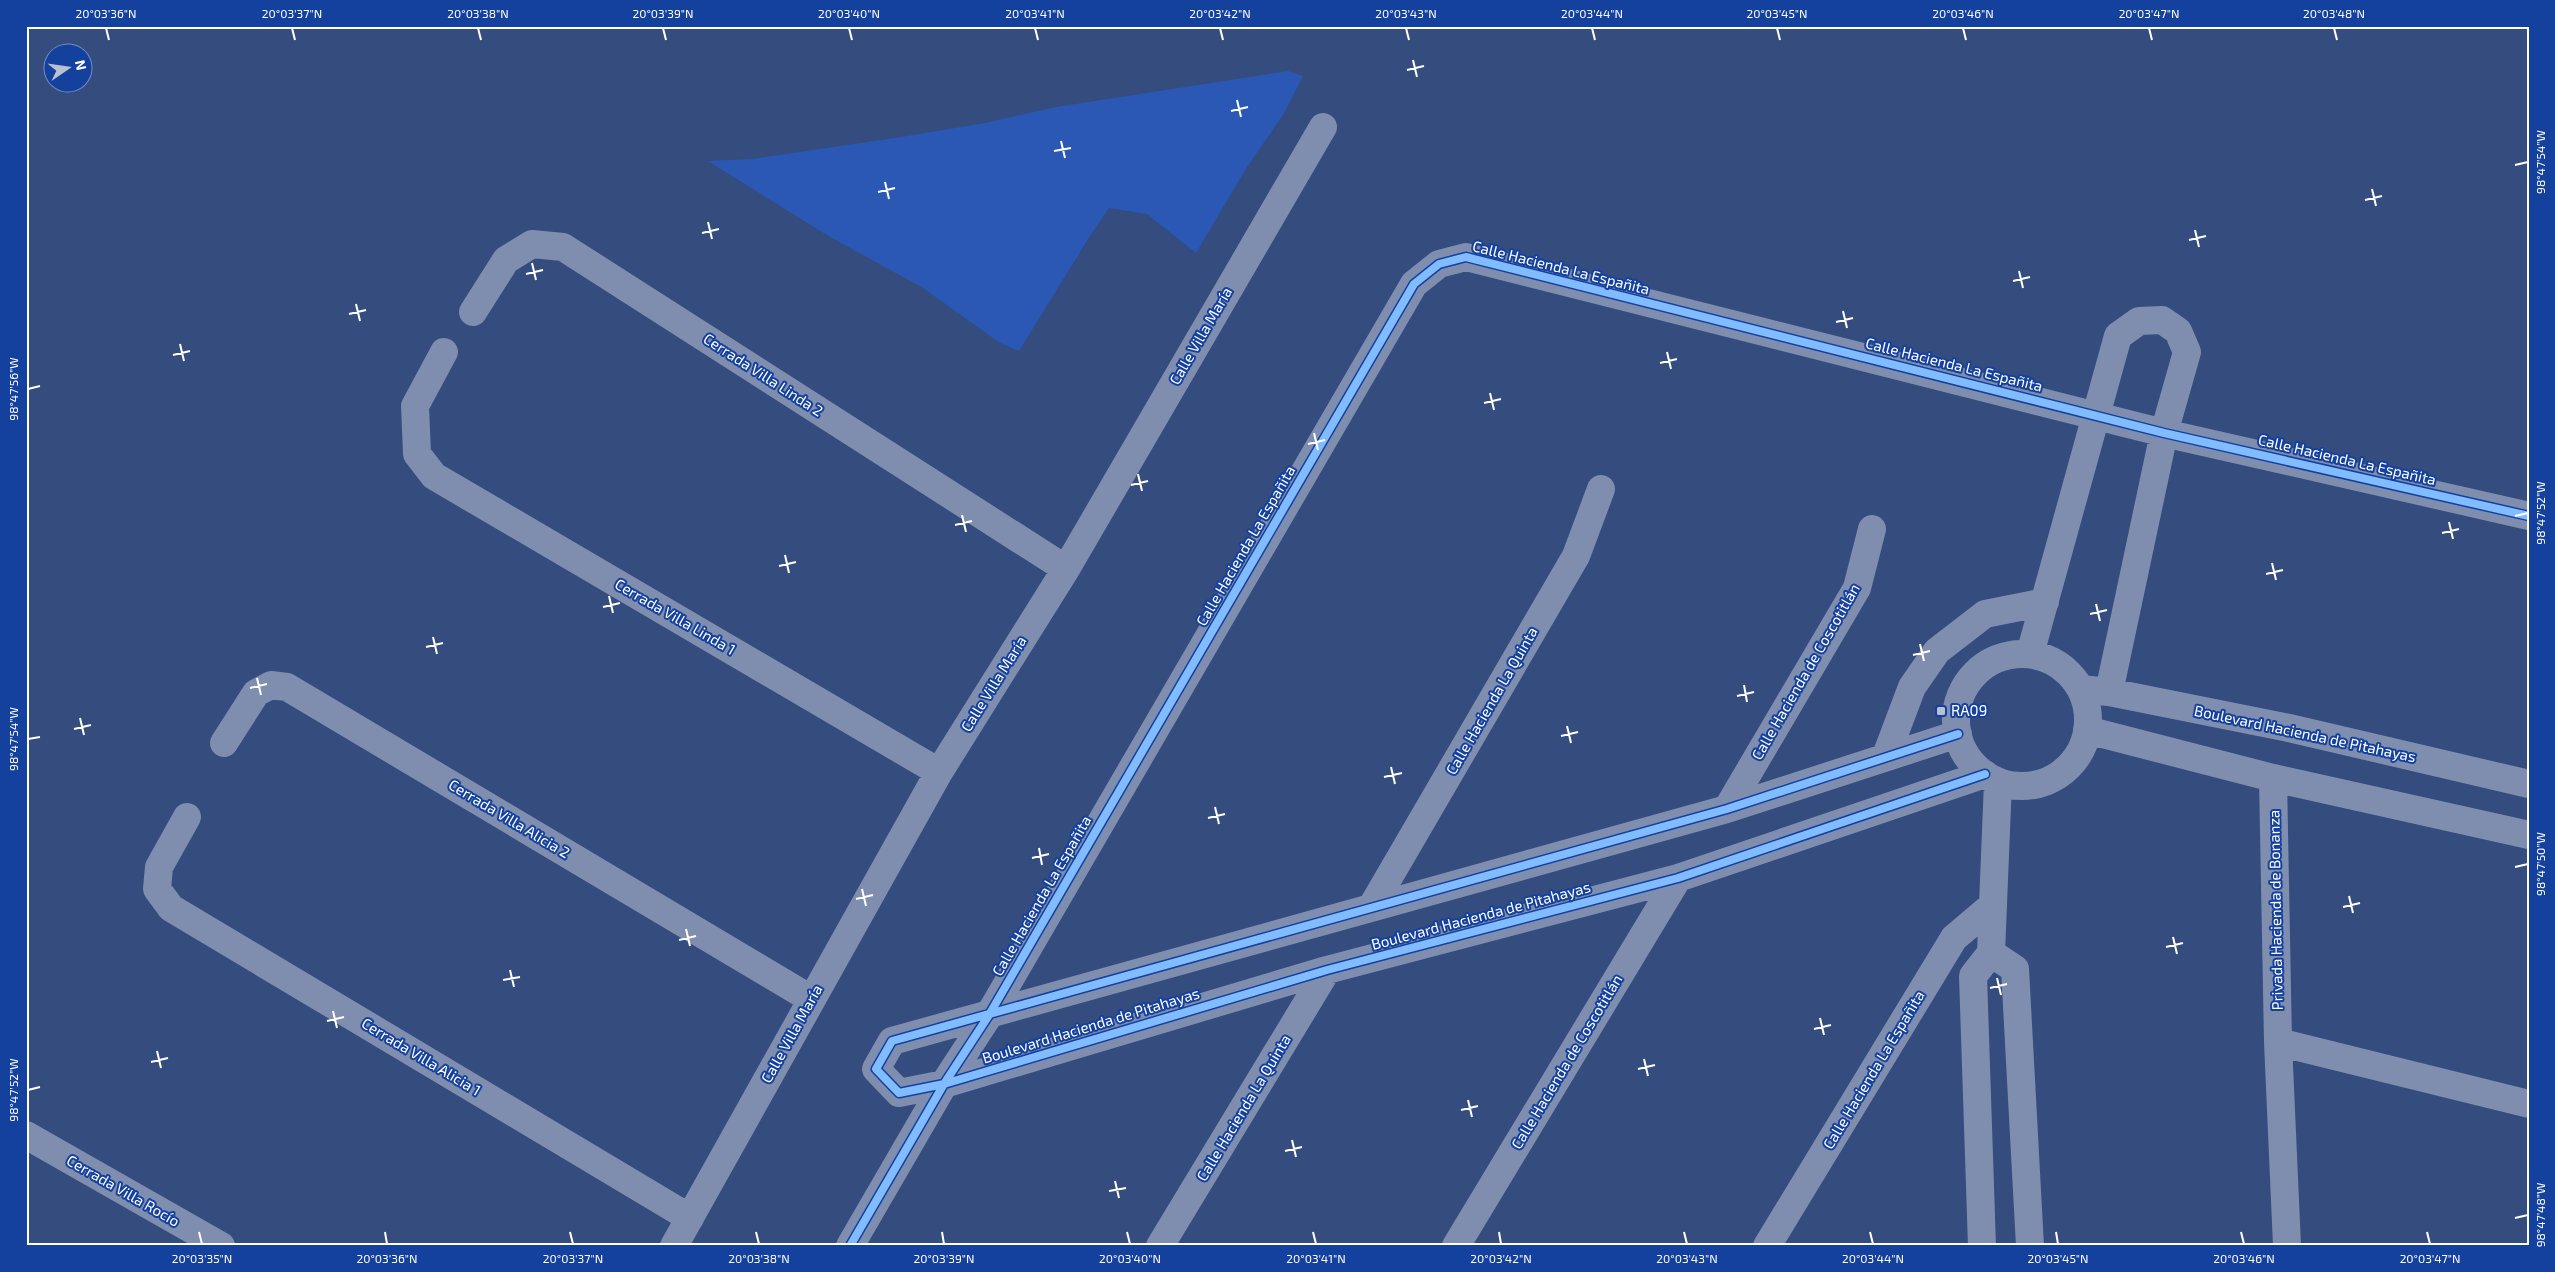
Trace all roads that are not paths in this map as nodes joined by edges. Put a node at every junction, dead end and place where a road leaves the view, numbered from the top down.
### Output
1 (1323, 127) dead end
2 (473, 312) dead end
3 (444, 352) dead end
4 (2097, 415) junction
5 (2164, 433) junction
6 (1600, 489) dead end
7 (2529, 516) edge
8 (1872, 529) dead end
9 (1066, 569) junction
10 (2045, 602) junction
11 (2030, 654) junction
12 (2081, 689) junction
13 (2109, 692) junction
14 (2087, 730) junction
15 (1958, 734) junction
16 (224, 744) dead end
17 (1886, 756) junction
18 (939, 772) junction
19 (1991, 778) junction
20 (2273, 778) junction
21 (2529, 784) edge
22 (1727, 809) junction
23 (186, 817) dead end
24 (2529, 835) edge
25 (1678, 878) junction
26 (1993, 905) junction
27 (1371, 908) junction
28 (1991, 953) junction
29 (1327, 970) junction
30 (811, 999) junction
31 (989, 1015) junction
32 (2278, 1042) junction
33 (944, 1084) junction
34 (2529, 1104) edge
35 (26, 1135) edge
36 (690, 1218) junction
37 (221, 1246) edge
38 (674, 1246) edge
39 (850, 1246) edge
40 (1160, 1246) edge
41 (1456, 1246) edge
42 (1767, 1246) edge
43 (1982, 1246) edge
44 (2030, 1246) edge
45 (2287, 1246) edge

1 - 9 street, Calle Villa María
2 - 9 street, Cerrada Villa Linda 2
3 - 18 street, Cerrada Villa Linda 1
4 - 5 street, Calle Hacienda La Españita
4 - 5 street
4 - 10 street
4 - 31 street, Calle Hacienda La Españita
5 - 7 street, Calle Hacienda La Españita
5 - 13 street
6 - 27 street, Calle Hacienda La Quinta
8 - 22 street, Calle Hacienda de Coscotitlán
9 - 18 street, Calle Villa María
10 - 11 street
10 - 17 street
11 - 12 street
11 - 15 street
12 - 13 street, Boulevard Hacienda de Pitahayas
12 - 14 street
13 - 21 street, Boulevard Hacienda de Pitahayas
14 - 19 street
14 - 20 street
15 - 17 street, Boulevard Hacienda de Pitahayas
15 - 19 street
16 - 30 street, Cerrada Villa Alicia 2
17 - 22 street, Boulevard Hacienda de Pitahayas
18 - 30 street, Calle Villa María
19 - 25 street, Boulevard Hacienda de Pitahayas
19 - 26 street
20 - 24 street
20 - 32 street, Privada Hacienda de Bonanza
22 - 27 street, Boulevard Hacienda de Pitahayas
23 - 36 street, Cerrada Villa Alicia 1
25 - 29 street, Boulevard Hacienda de Pitahayas
25 - 41 street, Calle Hacienda de Coscotitlán
26 - 28 street
26 - 42 street, Calle Hacienda La Españita
27 - 31 street, Boulevard Hacienda de Pitahayas
28 - 43 street
28 - 44 street
29 - 33 street, Boulevard Hacienda de Pitahayas
29 - 40 street, Calle Hacienda La Quinta
30 - 36 street, Calle Villa María
31 - 33 street, Calle Hacienda La Españita
31 - 33 street, Boulevard Hacienda de Pitahayas
32 - 34 street
32 - 45 street, Privada Hacienda de Bonanza
33 - 39 street, Calle Hacienda La Españita
35 - 37 street, Cerrada Villa Rocío
36 - 38 street, Calle Villa María

